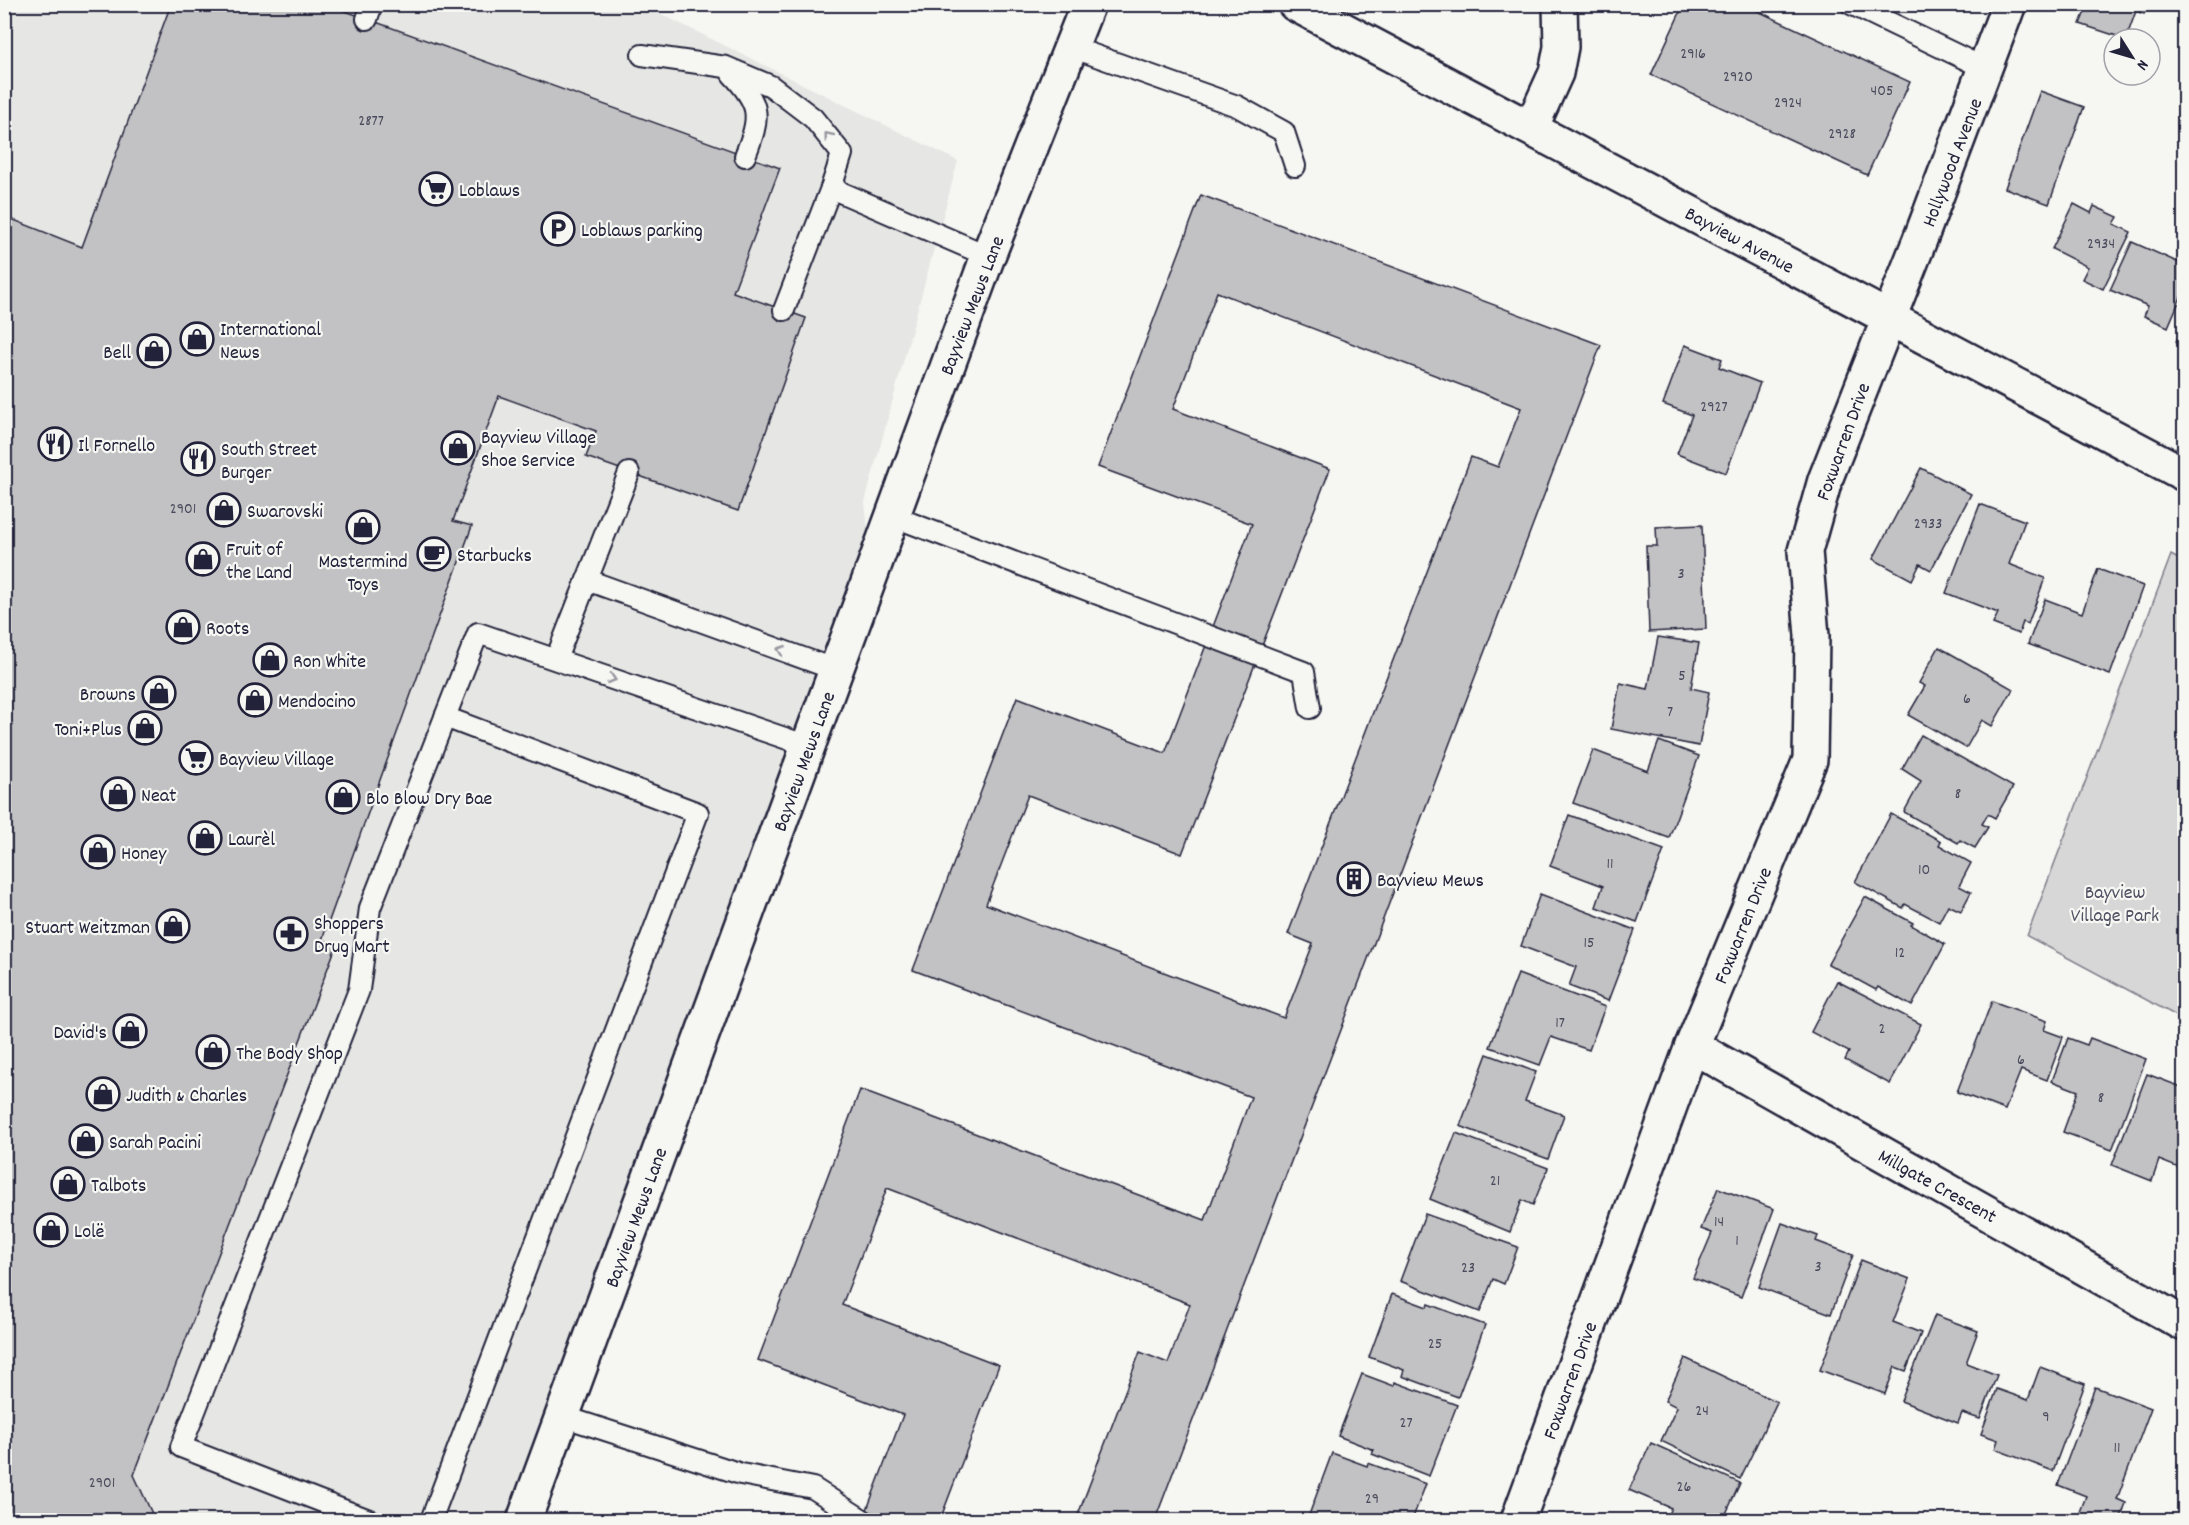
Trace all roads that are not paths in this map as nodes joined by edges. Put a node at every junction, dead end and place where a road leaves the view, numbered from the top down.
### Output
1 (1088, 4) edge
2 (1295, 4) edge
3 (1560, 4) edge
4 (1851, 4) edge
5 (2009, 4) edge
6 (1071, 47) junction
7 (642, 55) dead end
8 (726, 68) junction
9 (1986, 69) junction
10 (1531, 128) junction
11 (745, 156) dead end
12 (1295, 166) dead end
13 (831, 188) junction
14 (988, 256) junction
15 (784, 310) dead end
16 (1889, 318) junction
17 (629, 473) dead end
18 (2184, 474) edge
19 (892, 516) junction
20 (587, 580) junction
21 (556, 659) junction
22 (836, 670) junction
23 (1310, 708) dead end
24 (445, 717) junction
25 (808, 746) junction
26 (1692, 1046) junction
27 (2184, 1324) edge
28 (562, 1416) junction
29 (863, 1520) edge
30 (369, 1521) edge
31 (431, 1521) edge
32 (524, 1521) edge
33 (1518, 1521) edge

1 - 6 street, Bayview Mews Lane
2 - 10 street, Bayview Avenue
3 - 10 street
4 - 9 lane
5 - 9 street, Hollywood Avenue
6 - 12 lane
6 - 14 street, Bayview Mews Lane
7 - 8 lane
8 - 11 lane
13 -> 8 lane
9 - 16 street, Hollywood Avenue
10 - 16 street, Bayview Avenue
13 - 14 lane
13 - 15 lane
14 - 19 street, Bayview Mews Lane
16 - 18 street, Bayview Avenue
16 - 26 street, Foxwarren Drive
17 - 20 lane
19 - 22 street, Bayview Mews Lane
19 - 23 lane
20 - 21 lane
22 -> 20 lane
21 - 24 lane
21 -> 25 lane
22 - 25 street, Bayview Mews Lane
24 - 30 lane
24 - 31 lane
25 - 28 street, Bayview Mews Lane
26 - 27 street, Millgate Crescent
26 - 33 street, Foxwarren Drive
28 - 29 lane
28 - 32 street, Bayview Mews Lane

